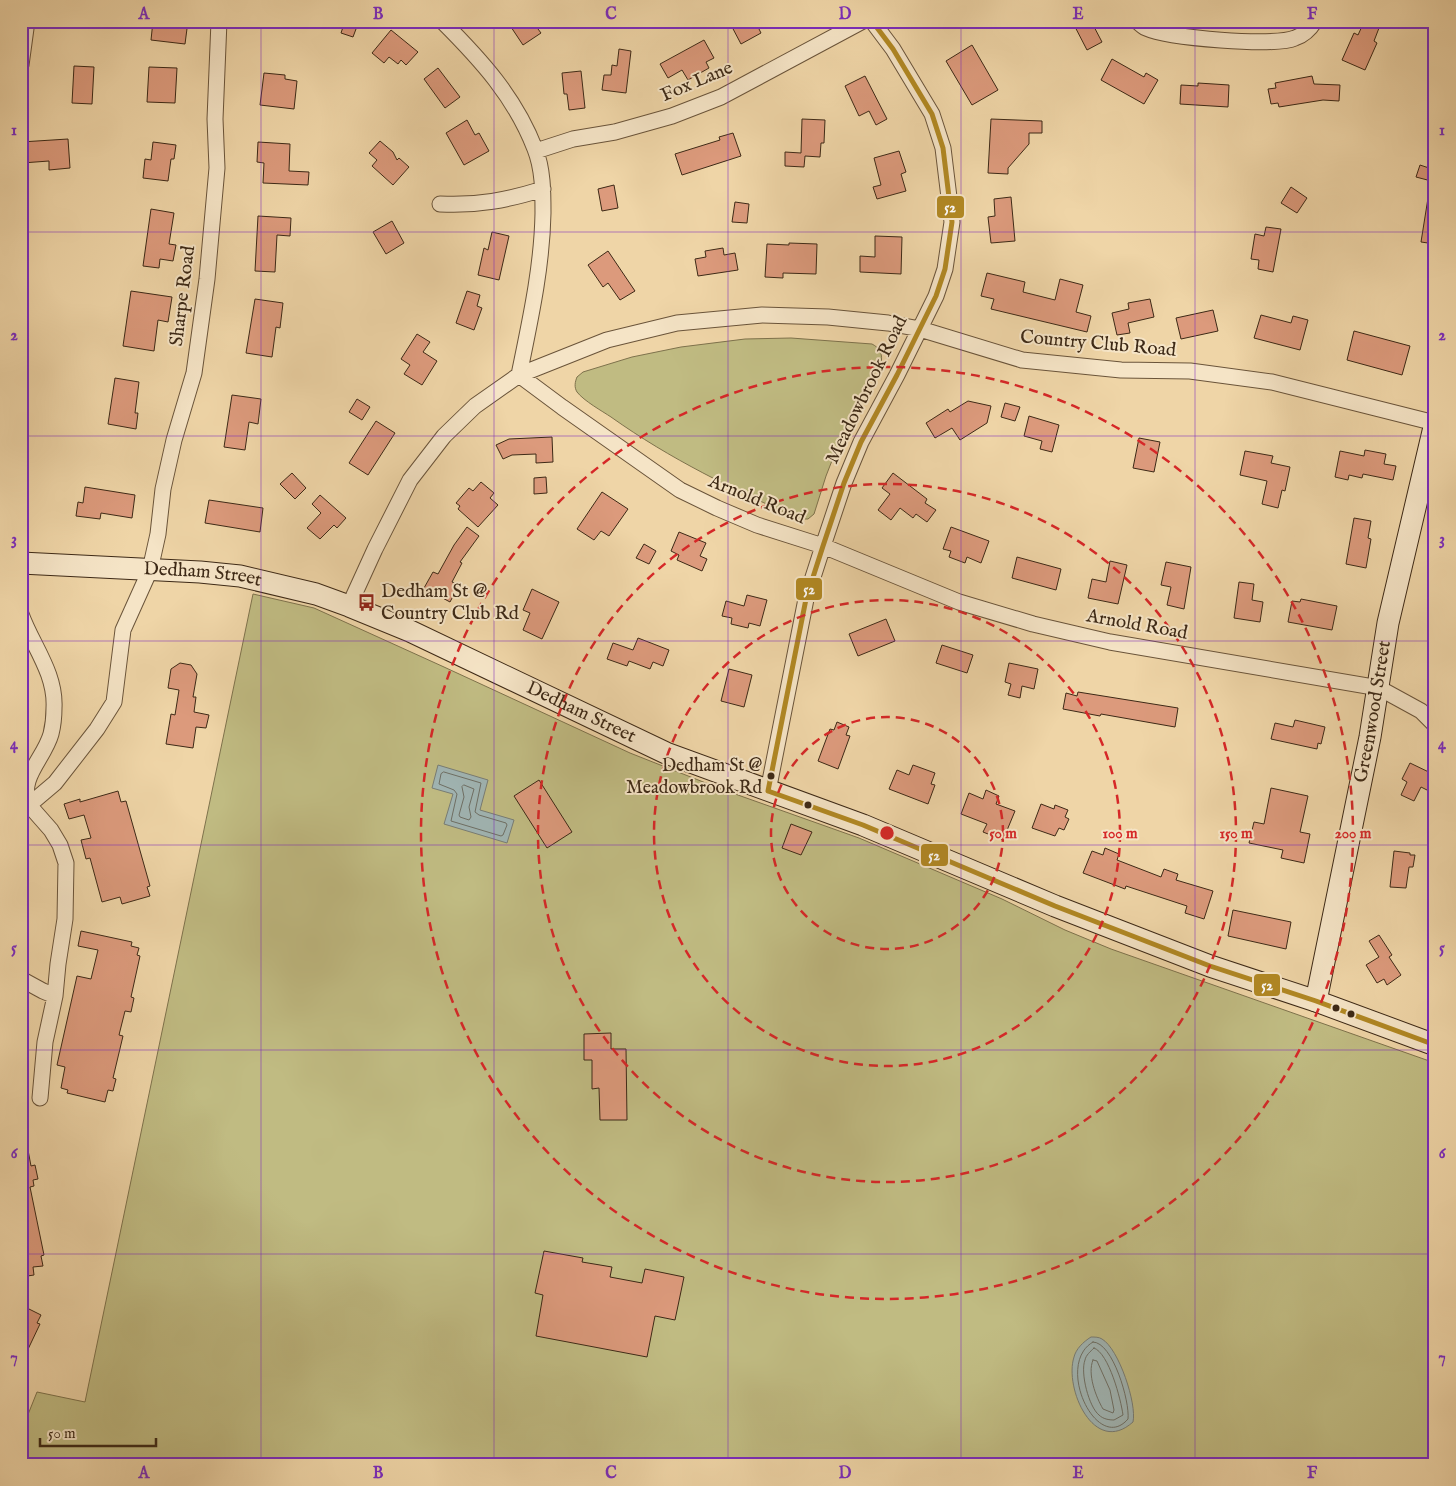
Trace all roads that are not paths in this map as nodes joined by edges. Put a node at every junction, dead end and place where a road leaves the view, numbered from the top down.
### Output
1 (27, 21) edge
2 (219, 21) edge
3 (442, 21) edge
4 (863, 21) edge
5 (872, 21) edge
6 (1137, 21) edge
7 (1315, 21) edge
8 (21, 65) edge
9 (536, 151) junction
10 (543, 189) junction
11 (440, 204) dead end
12 (920, 328) junction
13 (519, 375) junction
14 (1435, 423) edge
15 (822, 546) junction
16 (21, 563) edge
17 (150, 570) junction
18 (349, 606) junction
19 (21, 614) edge
20 (1379, 688) junction
21 (1435, 725) edge
22 (768, 790) junction
23 (25, 808) edge
24 (21, 980) edge
25 (55, 996) junction
26 (1316, 1001) junction
27 (1435, 1045) edge
28 (40, 1098) dead end

1 - 8 street
2 - 17 street, Sharpe Road
3 - 9 street
4 - 9 street, Fox Lane
5 - 12 street, Meadowbrook Road
6 - 7 street
9 - 10 street
10 - 11 street
10 - 13 street
12 - 13 street, Country Club Road
12 - 14 street, Country Club Road
12 - 15 street, Meadowbrook Road
13 - 15 street, Arnold Road
13 - 18 street, Country Club Road
14 - 20 main road, Greenwood Street
15 - 20 street, Arnold Road
15 - 22 street, Meadowbrook Road
16 - 17 main road, Dedham Street
17 - 18 main road, Dedham Street
17 - 23 street, Sharpe Road
18 - 22 main road, Dedham Street
19 - 23 street
20 - 21 street, Arnold Road
20 - 26 main road, Greenwood Street
22 - 26 main road, Dedham Street
23 - 25 street
24 - 25 street
25 - 28 street
26 - 27 main road, Dedham Street

